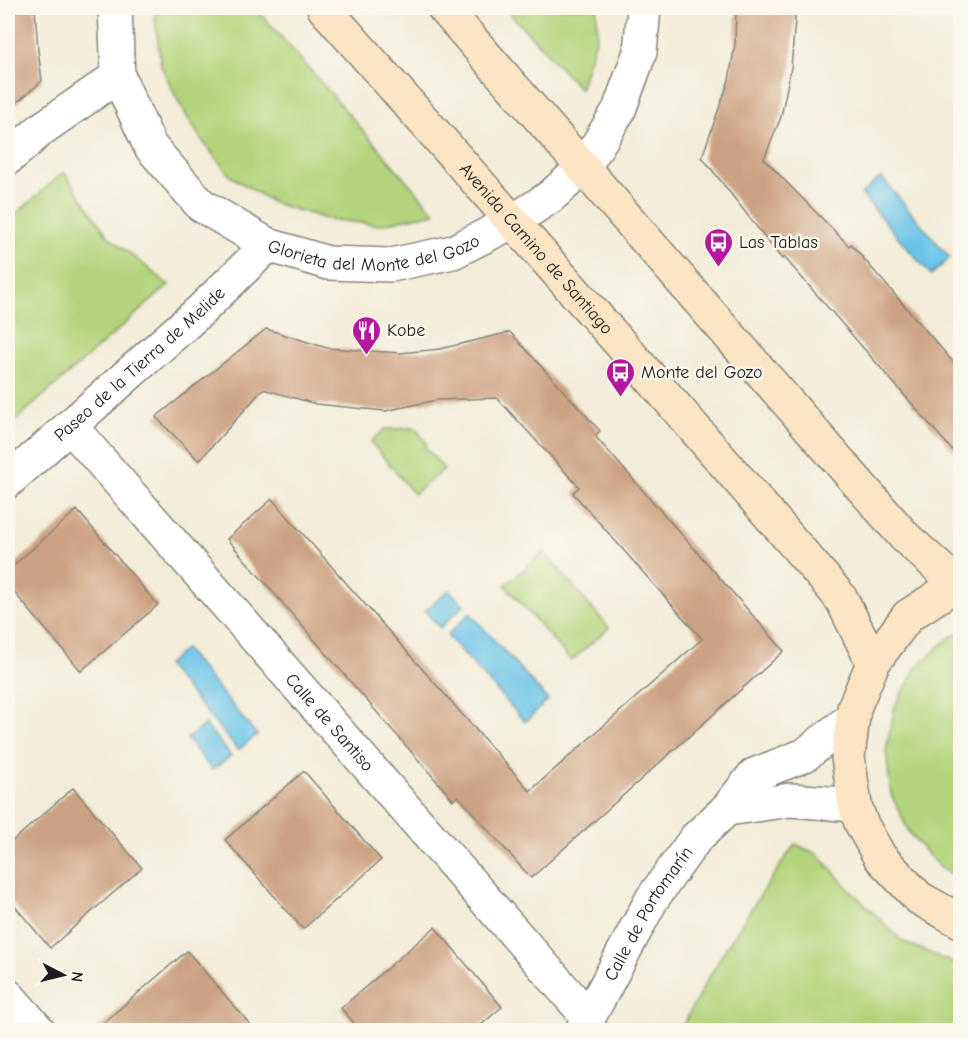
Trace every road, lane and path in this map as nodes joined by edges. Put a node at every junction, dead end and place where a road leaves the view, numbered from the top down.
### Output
1 (116, 8) edge
2 (324, 8) edge
3 (444, 8) edge
4 (644, 8) edge
5 (118, 76) junction
6 (8, 158) edge
7 (584, 167) junction
8 (512, 222) junction
9 (268, 245) junction
10 (70, 426) junction
11 (8, 481) edge
12 (958, 583) edge
13 (873, 663) junction
14 (853, 717) junction
15 (855, 805) junction
16 (727, 809) junction
17 (960, 921) edge
18 (8, 996) edge
19 (586, 1024) edge
20 (38, 1030) edge

1 - 5 street, Glorieta del Monte del Gozo
2 - 8 street, Avenida Camino de Santiago
3 - 7 street
4 - 7 street, Glorieta del Monte del Gozo
5 - 6 street
5 - 9 street, Glorieta del Monte del Gozo
7 - 8 street, Glorieta del Monte del Gozo
7 - 12 street
8 - 9 street, Glorieta del Monte del Gozo
8 - 13 street, Avenida Camino de Santiago
9 - 10 street, Paseo de la Tierra de Melide
10 - 11 street, Paseo de la Tierra de Melide
10 - 19 street, Calle de Santiso
12 - 13 street
13 - 14 street
14 - 15 street
14 - 16 street, Calle de Portomarín
15 - 16 street
15 - 17 street
16 - 19 street, Calle de Portomarín
18 - 20 street

